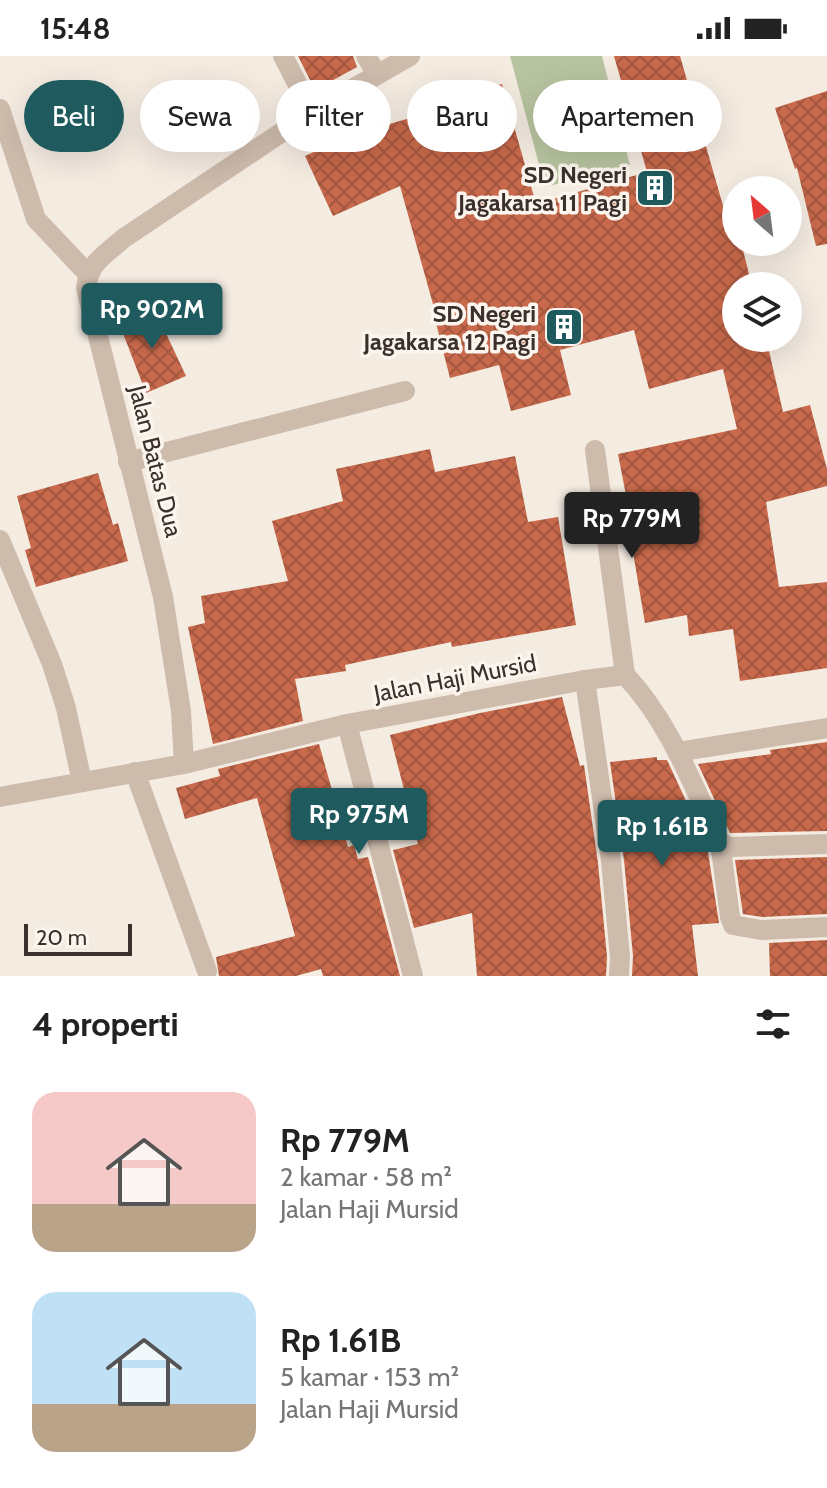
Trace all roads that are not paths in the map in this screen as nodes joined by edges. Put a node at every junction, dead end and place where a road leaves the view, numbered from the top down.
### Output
1 (283, 56) edge
2 (366, 56) edge
3 (410, 56) edge
4 (377, 74) junction
5 (295, 80) edge
6 (367, 80) edge
7 (0, 109) edge
8 (276, 136) edge
9 (87, 273) junction
10 (405, 391) dead end
11 (595, 450) dead end
12 (128, 462) junction
13 (0, 540) edge
14 (625, 675) junction
15 (585, 680) junction
16 (347, 724) junction
17 (827, 728) edge
18 (677, 752) junction
19 (184, 764) junction
20 (135, 772) junction
21 (82, 782) junction
22 (0, 797) edge
23 (720, 842) junction
24 (827, 844) edge
25 (827, 927) edge
26 (207, 971) dead end
27 (413, 976) edge
28 (619, 976) edge

1 - 5 street
2 - 4 street
3 - 4 street
4 - 6 street
7 - 9 street
8 - 9 street
9 - 12 street, Jalan Batas Dua
10 - 12 street
11 - 14 street
12 - 19 street, Jalan Batas Dua
13 - 21 street
14 - 15 street, Jalan Haji Mursid
14 - 18 street
15 - 16 street, Jalan Haji Mursid
15 - 28 street
16 - 19 street, Jalan Haji Mursid
16 - 27 street
17 - 18 street
18 - 23 street
19 - 20 street, Jalan Haji Mursid
20 - 21 street, Jalan Haji Mursid
20 - 26 street
21 - 22 street, Jalan Haji Mursid
23 - 24 street
23 - 25 street

